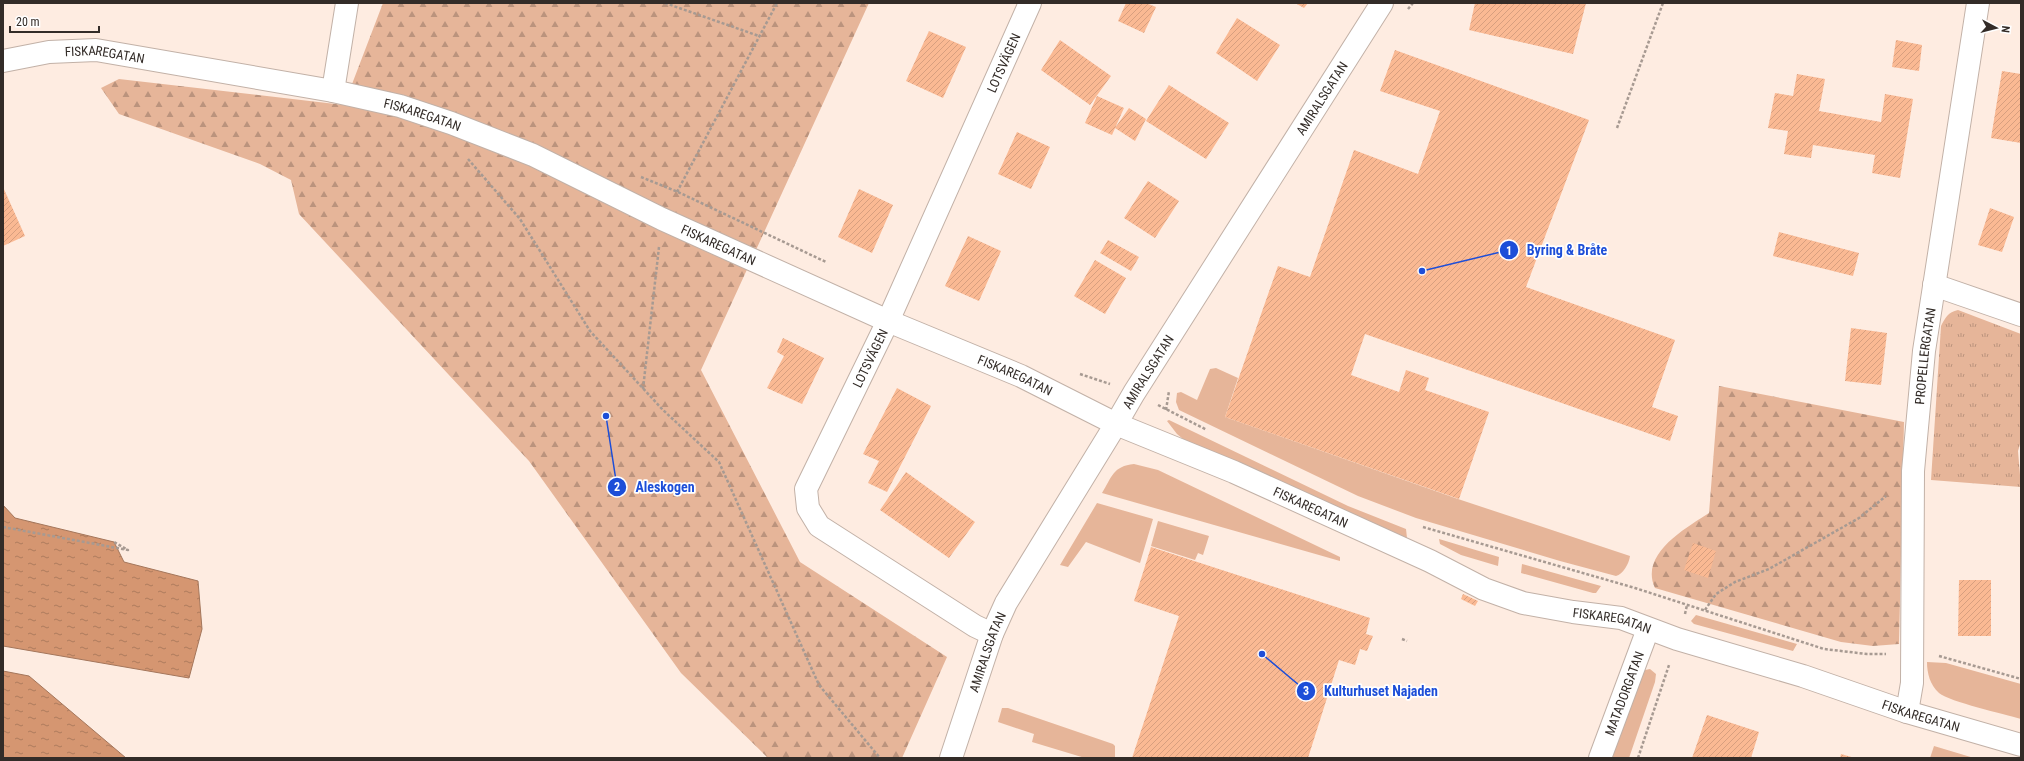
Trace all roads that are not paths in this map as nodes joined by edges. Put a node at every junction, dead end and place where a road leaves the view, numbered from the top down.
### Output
1 (347, 3) edge
2 (1030, 3) edge
3 (1382, 3) edge
4 (1978, 3) edge
5 (3, 62) edge
6 (333, 91) junction
7 (1934, 285) junction
8 (2021, 315) edge
9 (888, 321) junction
10 (1116, 424) junction
11 (1648, 629) junction
12 (992, 634) junction
13 (1907, 712) junction
14 (2021, 745) edge
15 (951, 758) edge
16 (1600, 758) edge

1 - 6 street
2 - 9 street, LOTSVÄGEN
3 - 10 street, AMIRALSGATAN
4 - 7 street, PROPELLERGATAN
5 - 6 street, FISKAREGATAN
6 - 9 street, FISKAREGATAN
7 - 8 street
7 - 13 street, PROPELLERGATAN
9 - 10 street, FISKAREGATAN
9 - 12 street, LOTSVÄGEN
10 - 11 street, FISKAREGATAN
10 - 12 street, AMIRALSGATAN
11 - 13 street, FISKAREGATAN
11 - 16 street, MATADORGATAN
12 - 15 street, AMIRALSGATAN
13 - 14 street, FISKAREGATAN

